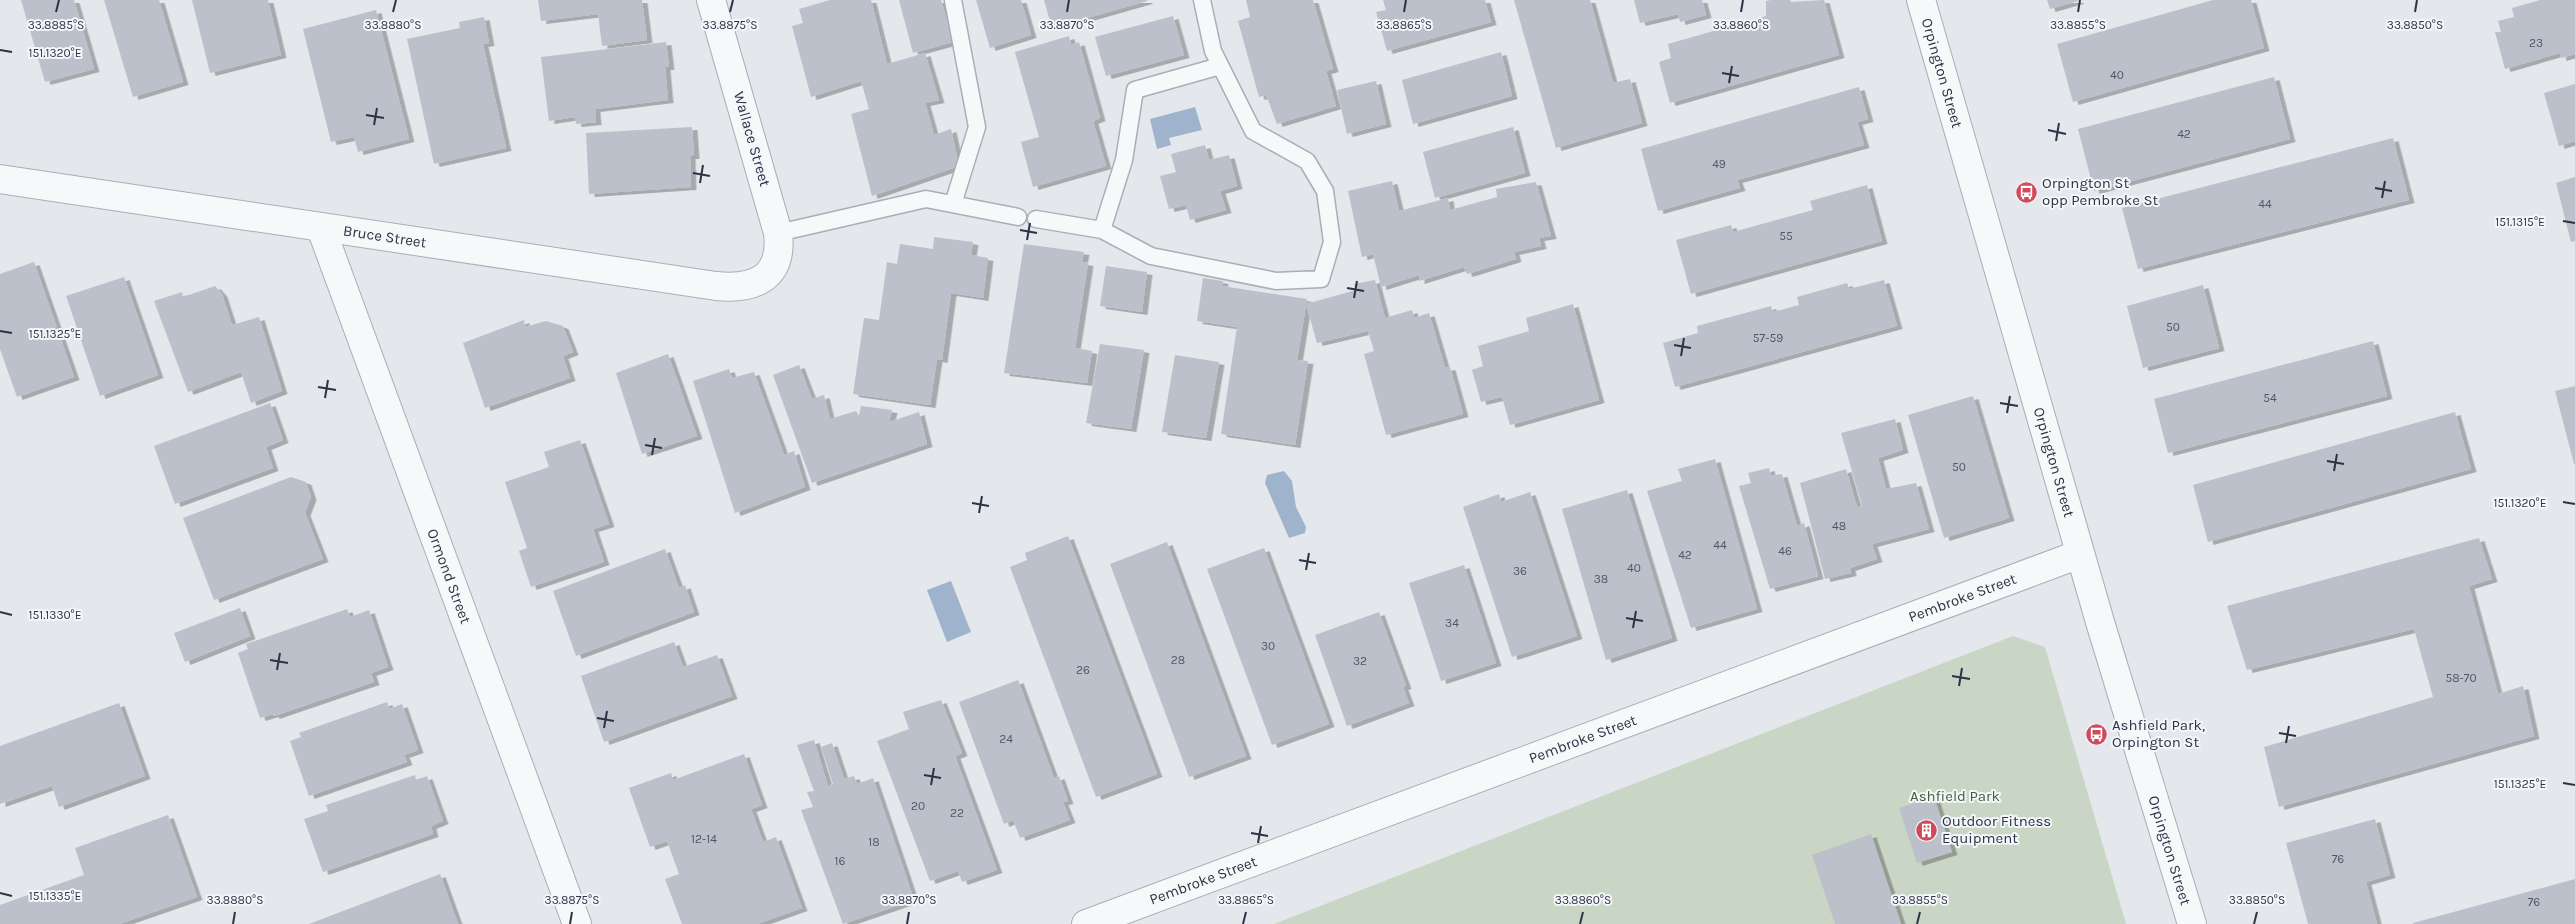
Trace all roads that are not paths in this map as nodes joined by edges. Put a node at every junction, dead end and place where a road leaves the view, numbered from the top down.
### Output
1 (711, 0) edge
2 (953, 0) edge
3 (1202, 0) edge
4 (1921, 0) edge
5 (1220, 66) junction
6 (0, 179) edge
7 (953, 204) junction
8 (1018, 217) dead end
9 (1036, 219) dead end
10 (321, 228) junction
11 (1102, 230) junction
12 (778, 232) junction
13 (766, 276) joint
14 (2080, 554) junction
15 (577, 924) edge
16 (1086, 924) edge
17 (2192, 924) edge

1 - 12 street, Wallace Street
2 - 7 lane
3 - 5 lane
4 - 14 street, Orpington Street
5 - 11 lane
5 - 11 lane
6 - 10 street, Bruce Street
7 - 8 lane
7 - 12 lane
9 - 11 lane
10 - 13 street, Bruce Street
10 - 15 street, Ormond Street
12 - 13 street, Wallace Street
14 - 16 street, Pembroke Street
14 - 17 street, Orpington Street

